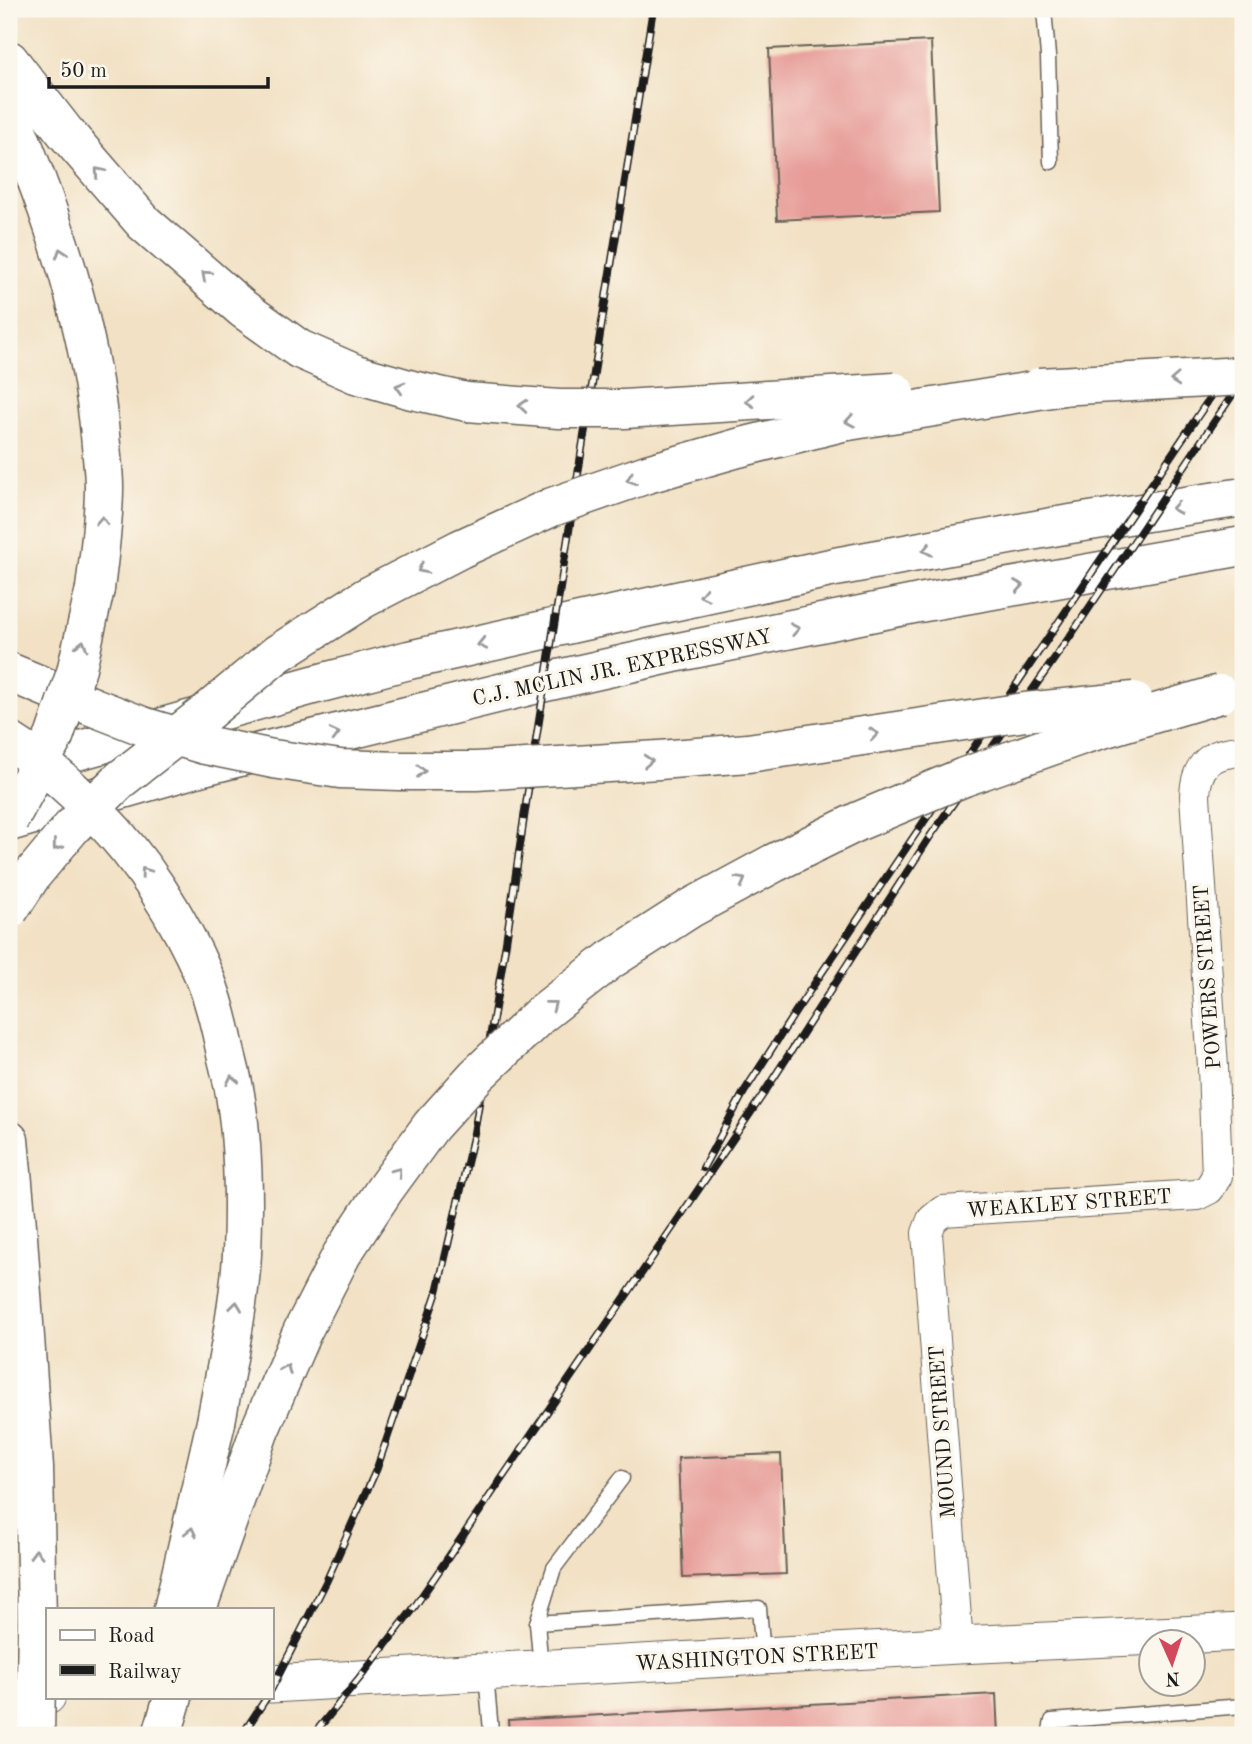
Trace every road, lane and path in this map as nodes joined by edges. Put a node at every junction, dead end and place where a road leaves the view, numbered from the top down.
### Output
1 (1044, 9) edge
2 (9, 60) edge
3 (9, 110) edge
4 (1051, 162) dead end
5 (1243, 376) edge
6 (1063, 386) junction
7 (1243, 498) edge
8 (1243, 546) edge
9 (9, 672) edge
10 (1232, 692) edge
11 (9, 741) edge
12 (1243, 751) edge
13 (9, 770) edge
14 (9, 821) edge
15 (9, 910) edge
16 (9, 1140) edge
17 (1209, 1189) joint
18 (932, 1220) joint
19 (622, 1478) dead end
20 (186, 1603) edge
21 (537, 1623) junction
22 (1243, 1632) edge
23 (958, 1645) junction
24 (763, 1657) junction
25 (541, 1670) junction
26 (486, 1672) junction
27 (273, 1684) edge
28 (46, 1696) edge
29 (9, 1698) edge
30 (157, 1698) edge
31 (173, 1698) edge
32 (1243, 1706) edge
33 (35, 1735) edge
34 (150, 1735) edge
35 (162, 1735) edge
36 (489, 1735) edge
37 (1049, 1735) edge

1 - 4 lane
6 -> 2 highway, bridge
14 -> 3 highway, bridge
5 -> 6 highway, bridge
6 -> 15 highway, bridge
7 -> 13 highway
14 -> 8 highway, C.J. MCLIN JR. EXPRESSWAY
9 -> 10 highway, bridge
20 -> 10 highway, bridge
20 -> 11 highway, bridge
12 - 17 street, POWERS STREET
33 -> 16 highway, bridge
17 - 18 street, WEAKLEY STREET
18 - 23 street, MOUND STREET
19 - 21 lane
21 - 24 lane
21 - 25 lane
22 - 23 street, WASHINGTON STREET
23 - 24 street, WASHINGTON STREET
24 - 25 street, WASHINGTON STREET
25 - 26 street, WASHINGTON STREET
26 - 27 street, WASHINGTON STREET
26 - 36 lane
28 - 29 street
30 - 34 highway
31 - 35 highway
32 - 37 lane

